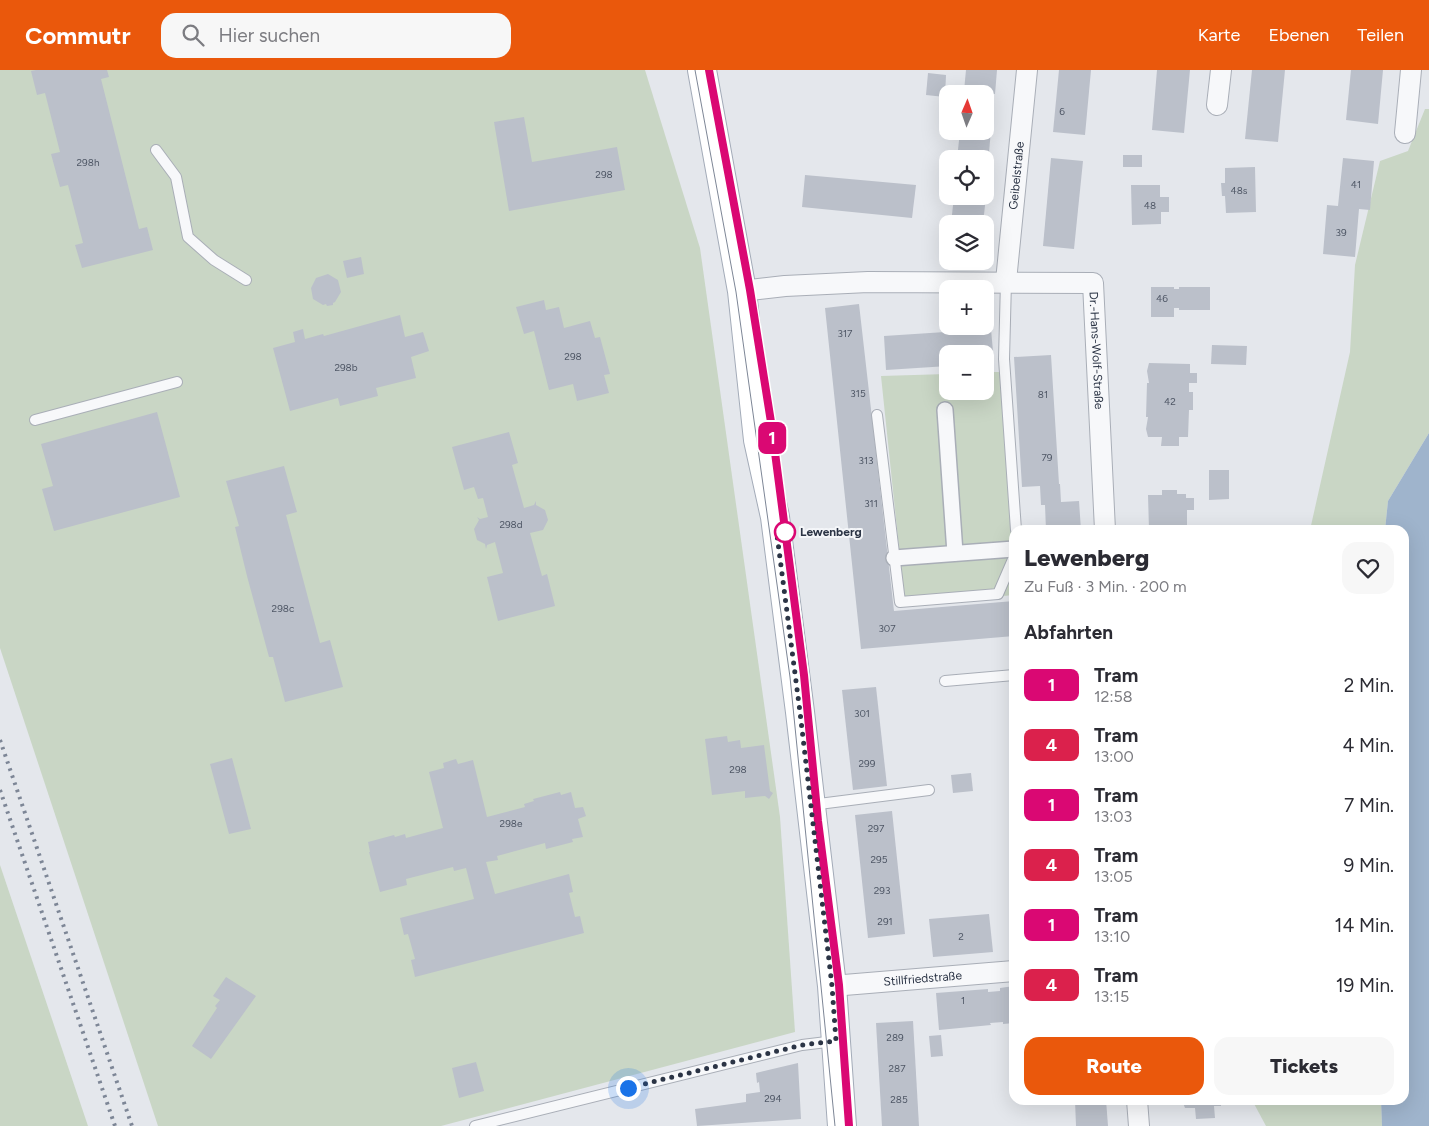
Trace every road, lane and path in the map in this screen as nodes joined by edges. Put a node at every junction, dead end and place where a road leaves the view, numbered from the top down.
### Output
1 (702, 70) edge
2 (1028, 70) edge
3 (1221, 70) edge
4 (1411, 70) edge
5 (1217, 106) dead end
6 (1406, 133) dead end
7 (156, 150) dead end
8 (246, 280) dead end
9 (1006, 281) junction
10 (742, 291) junction
11 (177, 382) dead end
12 (945, 410) dead end
13 (877, 415) dead end
14 (34, 420) dead end
15 (1016, 525) edge
16 (1105, 525) edge
17 (1009, 548) edge
18 (956, 553) junction
19 (894, 558) junction
20 (1009, 569) edge
21 (1009, 675) edge
22 (945, 681) dead end
23 (930, 790) dead end
24 (810, 805) junction
25 (1009, 971) edge
26 (832, 986) junction
27 (836, 1041) junction
28 (1137, 1105) edge
29 (475, 1126) edge
30 (842, 1126) edge
31 (1139, 1126) edge

1 - 10 main road
2 - 9 street, Geibelstraße
3 - 5 street
4 - 6 street
7 - 8 lane
9 - 10 street, Dr.-Hans-Wolf-Straße
9 - 15 lane
9 - 16 street, Dr.-Hans-Wolf-Straße
10 - 24 main road
11 - 14 lane
12 - 18 street
13 - 19 lane
17 - 18 street
18 - 19 street
19 - 20 lane
21 - 22 lane
23 - 24 lane
24 - 26 main road
25 - 26 street, Stillfriedstraße
26 - 27 main road
27 - 29 lane
27 - 30 main road
28 - 31 street

